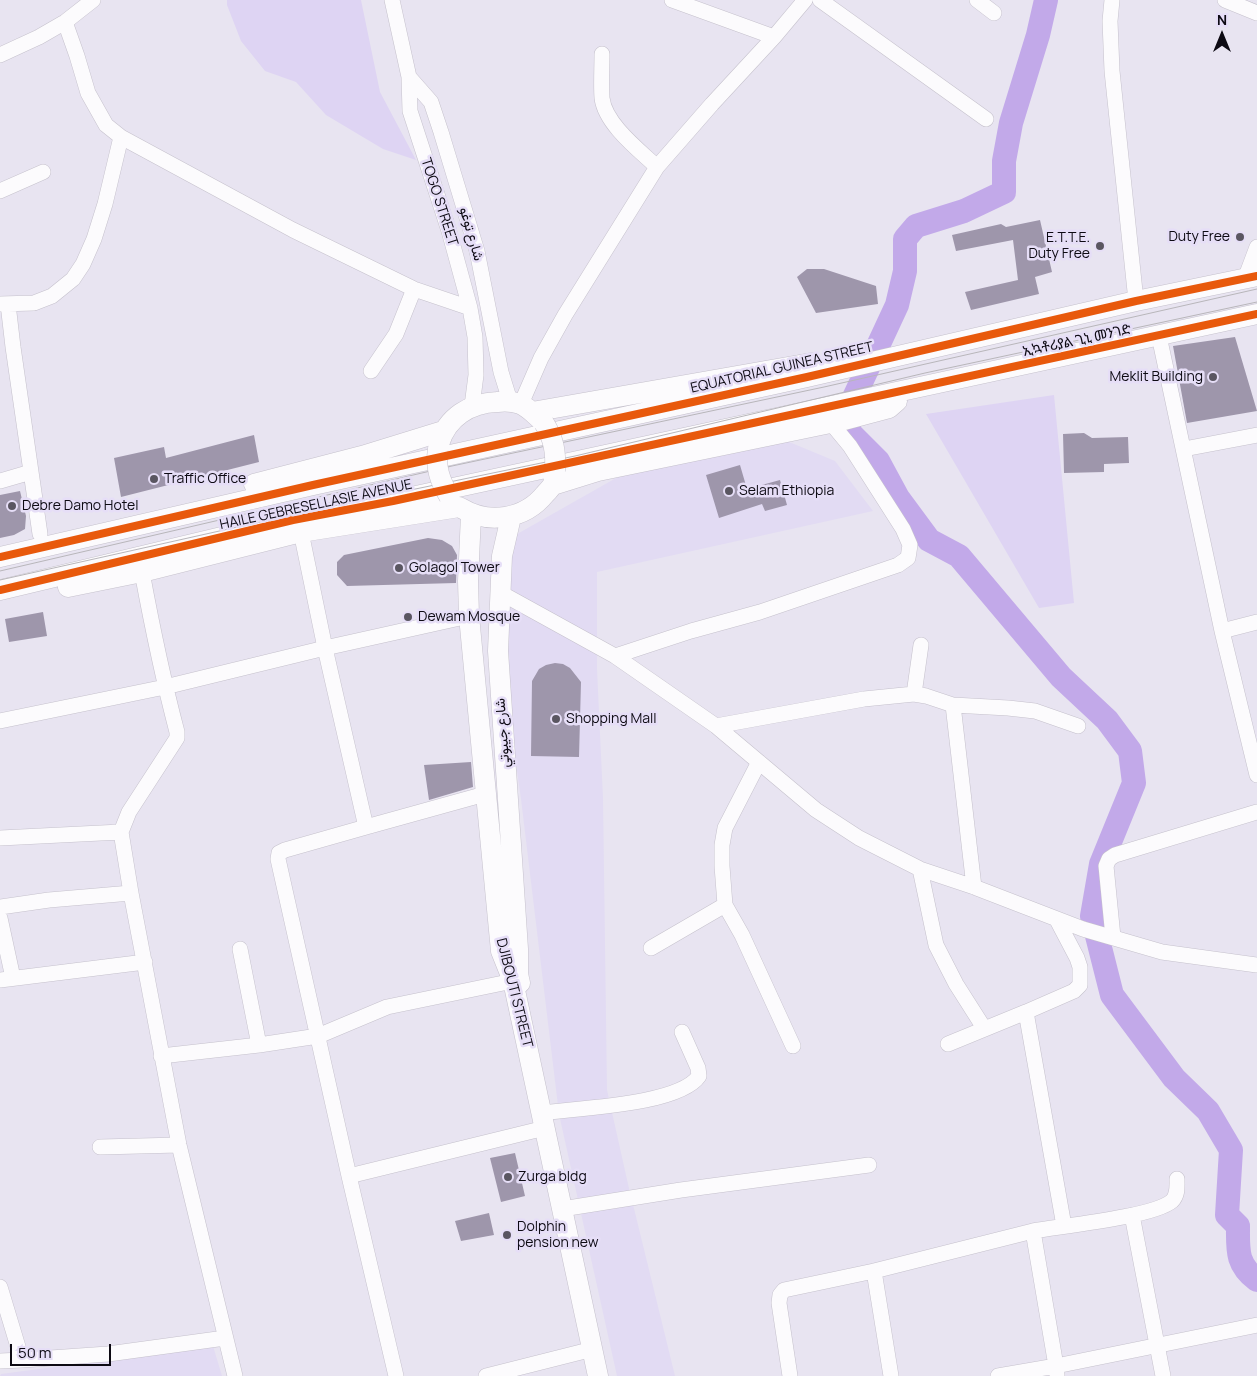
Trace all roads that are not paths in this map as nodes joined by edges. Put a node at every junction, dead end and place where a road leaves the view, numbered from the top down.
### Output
1 (94, 0) edge
2 (392, 0) edge
3 (672, 0) edge
4 (805, 0) edge
5 (820, 0) edge
6 (977, 0) edge
7 (1112, 0) edge
8 (1225, 0) edge
9 (994, 13) dead end
10 (1257, 13) edge
11 (65, 22) junction
12 (774, 37) junction
13 (1, 53) edge
14 (602, 54) dead end
15 (409, 77) junction
16 (986, 119) dead end
17 (121, 137) junction
18 (657, 167) junction
19 (43, 172) dead end
20 (0, 191) edge
21 (1257, 247) edge
22 (1251, 278) edge
23 (414, 289) junction
24 (1136, 301) junction
25 (4, 304) edge
26 (470, 308) junction
27 (1257, 314) edge
28 (1159, 336) junction
29 (850, 366) junction
30 (372, 371) dead end
31 (472, 406) junction
32 (527, 410) junction
33 (835, 417) junction
34 (1257, 435) edge
35 (440, 440) junction
36 (1184, 449) junction
37 (31, 472) junction
38 (554, 478) junction
39 (0, 481) edge
40 (313, 485) joint
41 (460, 506) junction
42 (511, 517) junction
43 (301, 532) junction
44 (40, 534) junction
45 (0, 544) edge
46 (0, 557) edge
47 (142, 572) junction
48 (0, 590) edge
49 (499, 592) junction
50 (0, 601) edge
51 (469, 616) junction
52 (1257, 622) edge
53 (1222, 631) junction
54 (921, 645) dead end
55 (325, 648) junction
56 (615, 656) junction
57 (165, 687) junction
58 (914, 694) junction
59 (953, 706) junction
60 (0, 721) edge
61 (716, 726) junction
62 (1078, 726) dead end
63 (759, 762) junction
64 (1257, 775) edge
65 (485, 794) junction
66 (1257, 812) edge
67 (366, 827) junction
68 (122, 832) junction
69 (0, 838) edge
70 (920, 869) junction
71 (974, 887) junction
72 (131, 893) junction
73 (0, 906) edge
74 (725, 906) junction
75 (0, 918) edge
76 (1057, 920) junction
77 (1107, 935) junction
78 (651, 948) dead end
79 (240, 949) dead end
80 (518, 949) joint
81 (145, 962) junction
82 (1257, 965) edge
83 (6, 979) edge
84 (513, 982) junction
85 (1026, 1012) junction
86 (984, 1028) junction
87 (682, 1032) dead end
88 (318, 1036) junction
89 (948, 1044) dead end
90 (259, 1045) junction
91 (793, 1046) dead end
92 (162, 1056) junction
93 (545, 1118) junction
94 (179, 1145) junction
95 (100, 1147) dead end
96 (869, 1165) dead end
97 (349, 1176) junction
98 (1177, 1179) dead end
99 (566, 1208) junction
100 (1132, 1215) junction
101 (1064, 1226) junction
102 (1033, 1231) junction
103 (874, 1271) junction
104 (0, 1287) edge
105 (1257, 1325) edge
106 (225, 1338) junction
107 (1158, 1345) junction
108 (593, 1349) junction
109 (22, 1360) junction
110 (0, 1361) edge
111 (1057, 1371) edge
112 (235, 1376) edge
113 (396, 1376) edge
114 (486, 1376) edge
115 (598, 1376) edge
116 (604, 1376) edge
117 (790, 1376) edge
118 (891, 1376) edge
119 (998, 1376) edge
120 (1163, 1376) edge

1 - 11 street
2 - 15 street, TOGO STREET
3 - 12 street
4 - 12 street
5 - 16 street
6 - 9 street
7 - 24 street
8 - 10 street
11 - 13 street
11 - 17 street
12 - 18 street
14 - 18 street
15 - 26 street, TOGO STREET
15 - 32 street, شارع توغو
17 - 23 street
17 - 25 street
18 - 32 street
19 - 20 street
21 - 22 street
22 - 24 main road, EQUATORIAL GUINEA STREET
23 - 26 street
23 - 30 street
24 - 29 main road, EQUATORIAL GUINEA STREET
25 - 37 street
26 - 31 street, TOGO STREET
27 - 28 main road, ኢኳቶሪያል ጊኒ መንገድ
28 - 33 main road, ኢኳቶሪያል ጊኒ መንገድ
28 - 36 street
29 - 32 main road
29 - 40 main road, EQUATORIAL GUINEA STREET
31 - 32 main road
31 - 35 main road
32 - 38 main road, bridge
33 - 38 main road
33 - 48 main road, HAILE GEBRESELLASIE AVENUE
33 - 56 street
34 - 36 street
35 - 41 main road, bridge
35 - 44 main road
36 - 53 street
37 - 39 street
37 - 44 street
38 - 42 main road
40 - 46 main road, HAILE GEBRESELLASIE AVENUE
41 - 42 main road
41 - 43 main road
41 - 51 main road, DJIBOUTI STREET
42 - 49 main road, شارع جيبوتي
43 - 47 main road
43 - 55 street
44 - 45 main road
47 - 50 main road
47 - 57 street
49 - 56 street
49 - 80 main road, شارع جيبوتي
51 - 55 street
51 - 65 main road, DJIBOUTI STREET
52 - 53 street
53 - 64 street
54 - 58 street
55 - 57 street
55 - 67 street
56 - 61 street
57 - 60 street
57 - 68 street
58 - 59 street
58 - 61 street
59 - 62 street
59 - 71 street
61 - 63 street
63 - 70 street
63 - 74 street
65 - 67 street
65 - 84 main road, DJIBOUTI STREET
66 - 77 street
67 - 88 street
68 - 69 street
68 - 72 street
70 - 71 street
70 - 86 street
71 - 76 street
72 - 73 street
72 - 81 street
74 - 78 street
74 - 91 street
75 - 83 street
76 - 77 street
76 - 85 street
77 - 82 street
79 - 90 street
80 - 93 main road, DJIBOUTI STREET
81 - 83 street
81 - 92 street
84 - 88 street
84 - 93 main road, DJIBOUTI STREET
85 - 86 street
85 - 101 street
86 - 89 street
87 - 93 street
88 - 90 street
88 - 97 street
90 - 92 street
92 - 94 street
93 - 97 street
93 - 99 main road, DJIBOUTI STREET
94 - 95 street
94 - 106 street
96 - 99 street
97 - 113 street
98 - 100 street
99 - 108 main road, DJIBOUTI STREET
99 - 116 main road, DJIBOUTI STREET
100 - 101 street
100 - 107 street
101 - 102 street
102 - 103 street
102 - 111 street
103 - 117 street
103 - 118 street
104 - 109 street
105 - 107 street
106 - 109 street
106 - 112 street
107 - 111 street
107 - 120 street
108 - 114 street
108 - 115 main road, DJIBOUTI STREET
109 - 110 street
111 - 119 street

